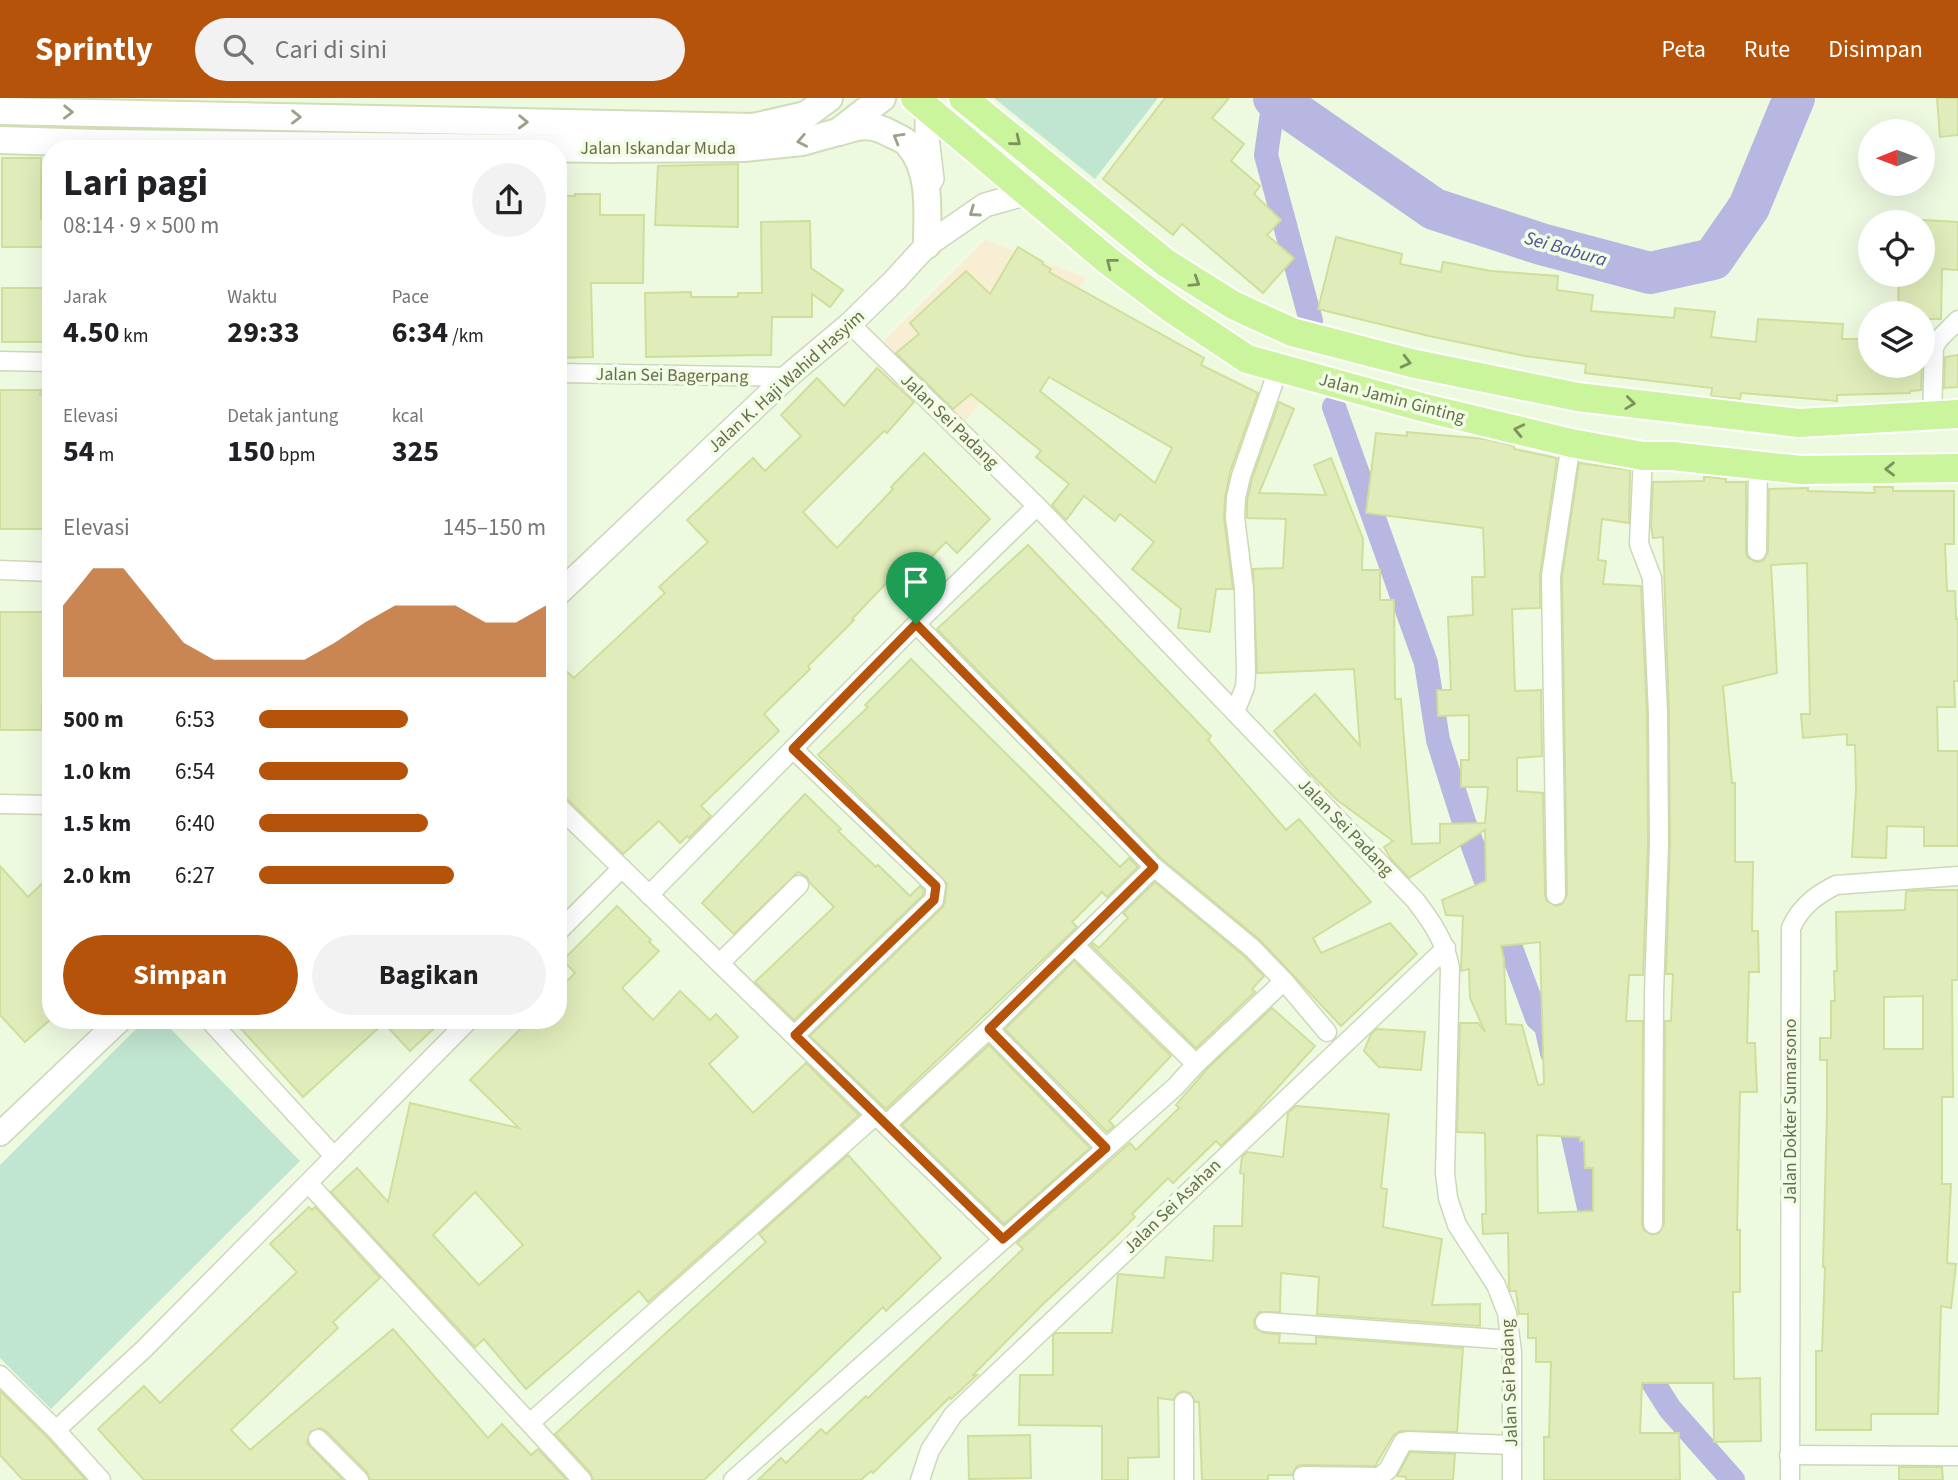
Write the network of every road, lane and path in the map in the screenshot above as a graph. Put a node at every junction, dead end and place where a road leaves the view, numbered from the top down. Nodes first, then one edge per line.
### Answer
1 (830, 98) edge
2 (882, 98) edge
3 (963, 98) edge
4 (922, 102) edge
5 (102, 105) edge
6 (0, 111) edge
7 (195, 114) junction
8 (838, 132) junction
9 (0, 140) edge
10 (197, 140) edge
11 (42, 141) edge
12 (567, 149) edge
13 (1028, 193) junction
14 (927, 245) junction
15 (1958, 320) edge
16 (850, 324) junction
17 (0, 361) edge
18 (42, 362) edge
19 (1279, 367) junction
20 (567, 373) edge
21 (786, 377) junction
22 (1578, 397) junction
23 (1945, 415) edge
24 (1571, 443) junction
25 (1643, 456) junction
26 (1758, 465) junction
27 (1958, 468) edge
28 (1037, 506) junction
29 (1757, 551) dead end
30 (0, 570) edge
31 (42, 572) edge
32 (567, 582) edge
33 (916, 624) junction
34 (1236, 712) junction
35 (793, 749) junction
36 (0, 804) edge
37 (42, 805) edge
38 (567, 815) edge
39 (1154, 867) junction
40 (622, 868) junction
41 (1958, 876) edge
42 (799, 885) dead end
43 (649, 895) junction
44 (1556, 895) dead end
45 (567, 923) edge
46 (1075, 946) junction
47 (1446, 948) junction
48 (720, 963) junction
49 (1284, 981) junction
50 (111, 1029) edge
51 (217, 1029) edge
52 (460, 1029) edge
53 (989, 1029) junction
54 (1326, 1032) dead end
55 (795, 1035) junction
56 (1196, 1064) junction
57 (881, 1119) junction
58 (0, 1134) edge
59 (1106, 1148) junction
60 (333, 1155) junction
61 (309, 1184) junction
62 (1653, 1224) dead end
63 (1003, 1239) junction
64 (1265, 1322) dead end
65 (1510, 1340) junction
66 (0, 1375) edge
67 (1184, 1402) dead end
68 (530, 1423) junction
69 (55, 1430) junction
70 (318, 1439) dead end
71 (1512, 1445) junction
72 (1789, 1455) junction
73 (1958, 1456) edge
74 (1303, 1476) dead end
75 (101, 1480) edge
76 (359, 1480) edge
77 (582, 1480) edge
78 (733, 1480) edge
79 (920, 1480) edge
80 (1184, 1480) edge
81 (1512, 1480) edge
82 (1790, 1480) edge

7 -> 1 main road, Jalan Iskandar Muda
2 - 8 main road, Jalan Iskandar Muda
3 -> 22 main road
4 - 13 main road, Jalan Jamin Ginting
4 - 14 street
6 -> 5 main road, Jalan Iskandar Muda
5 - 7 main road, Jalan Iskandar Muda
7 - 10 main road
8 -> 12 main road, Jalan Iskandar Muda
14 -> 8 main road
9 - 11 main road, Jalan Iskandar Muda
13 -> 14 street, Jalan K. Haji Wahid Hasyim
19 -> 13 main road, Jalan Jamin Ginting
14 - 16 street, Jalan K. Haji Wahid Hasyim
15 - 23 street
16 - 21 street, Jalan K. Haji Wahid Hasyim
16 - 28 street, Jalan Sei Padang
17 - 18 street
24 -> 19 main road, Jalan Jamin Ginting
19 - 34 street
20 - 21 street, Jalan Sei Bagerpang
21 - 32 street, Jalan K. Haji Wahid Hasyim
22 -> 23 main road
22 - 24 main road
24 - 25 main road, Jalan Jamin Ginting
24 - 44 street
25 - 26 main road, Jalan Jamin Ginting
25 - 62 street
27 -> 26 main road, Jalan Jamin Ginting
26 - 29 street
28 - 33 street
28 - 34 street, Jalan Sei Padang
30 - 31 street
33 - 35 street
33 - 39 street
34 - 47 street, Jalan Sei Padang
35 - 43 street
35 - 55 street
36 - 37 street
38 - 40 street
39 - 46 street
39 - 49 street
40 - 43 street
40 - 45 street
41 - 72 street, Jalan Dokter Sumarsono
42 - 48 street
43 - 48 street
46 - 53 street
46 - 56 street
47 - 65 street, Jalan Sei Padang
47 - 79 street, Jalan Sei Asahan
48 - 55 street
49 - 54 street
49 - 56 street
50 - 58 street
51 - 60 street
52 - 60 street
53 - 57 street
53 - 59 street
55 - 57 street
56 - 59 street
57 - 63 street
57 - 68 street
59 - 63 street
60 - 61 street
61 - 68 street
61 - 69 street
63 - 78 street
64 - 65 street
65 - 71 street, Jalan Sei Padang
66 - 69 street
67 - 80 street
68 - 77 street
69 - 75 street
70 - 76 street
71 - 74 street
71 - 81 street, Jalan Sei Padang
72 - 73 street
72 - 82 street, Jalan Dokter Sumarsono

